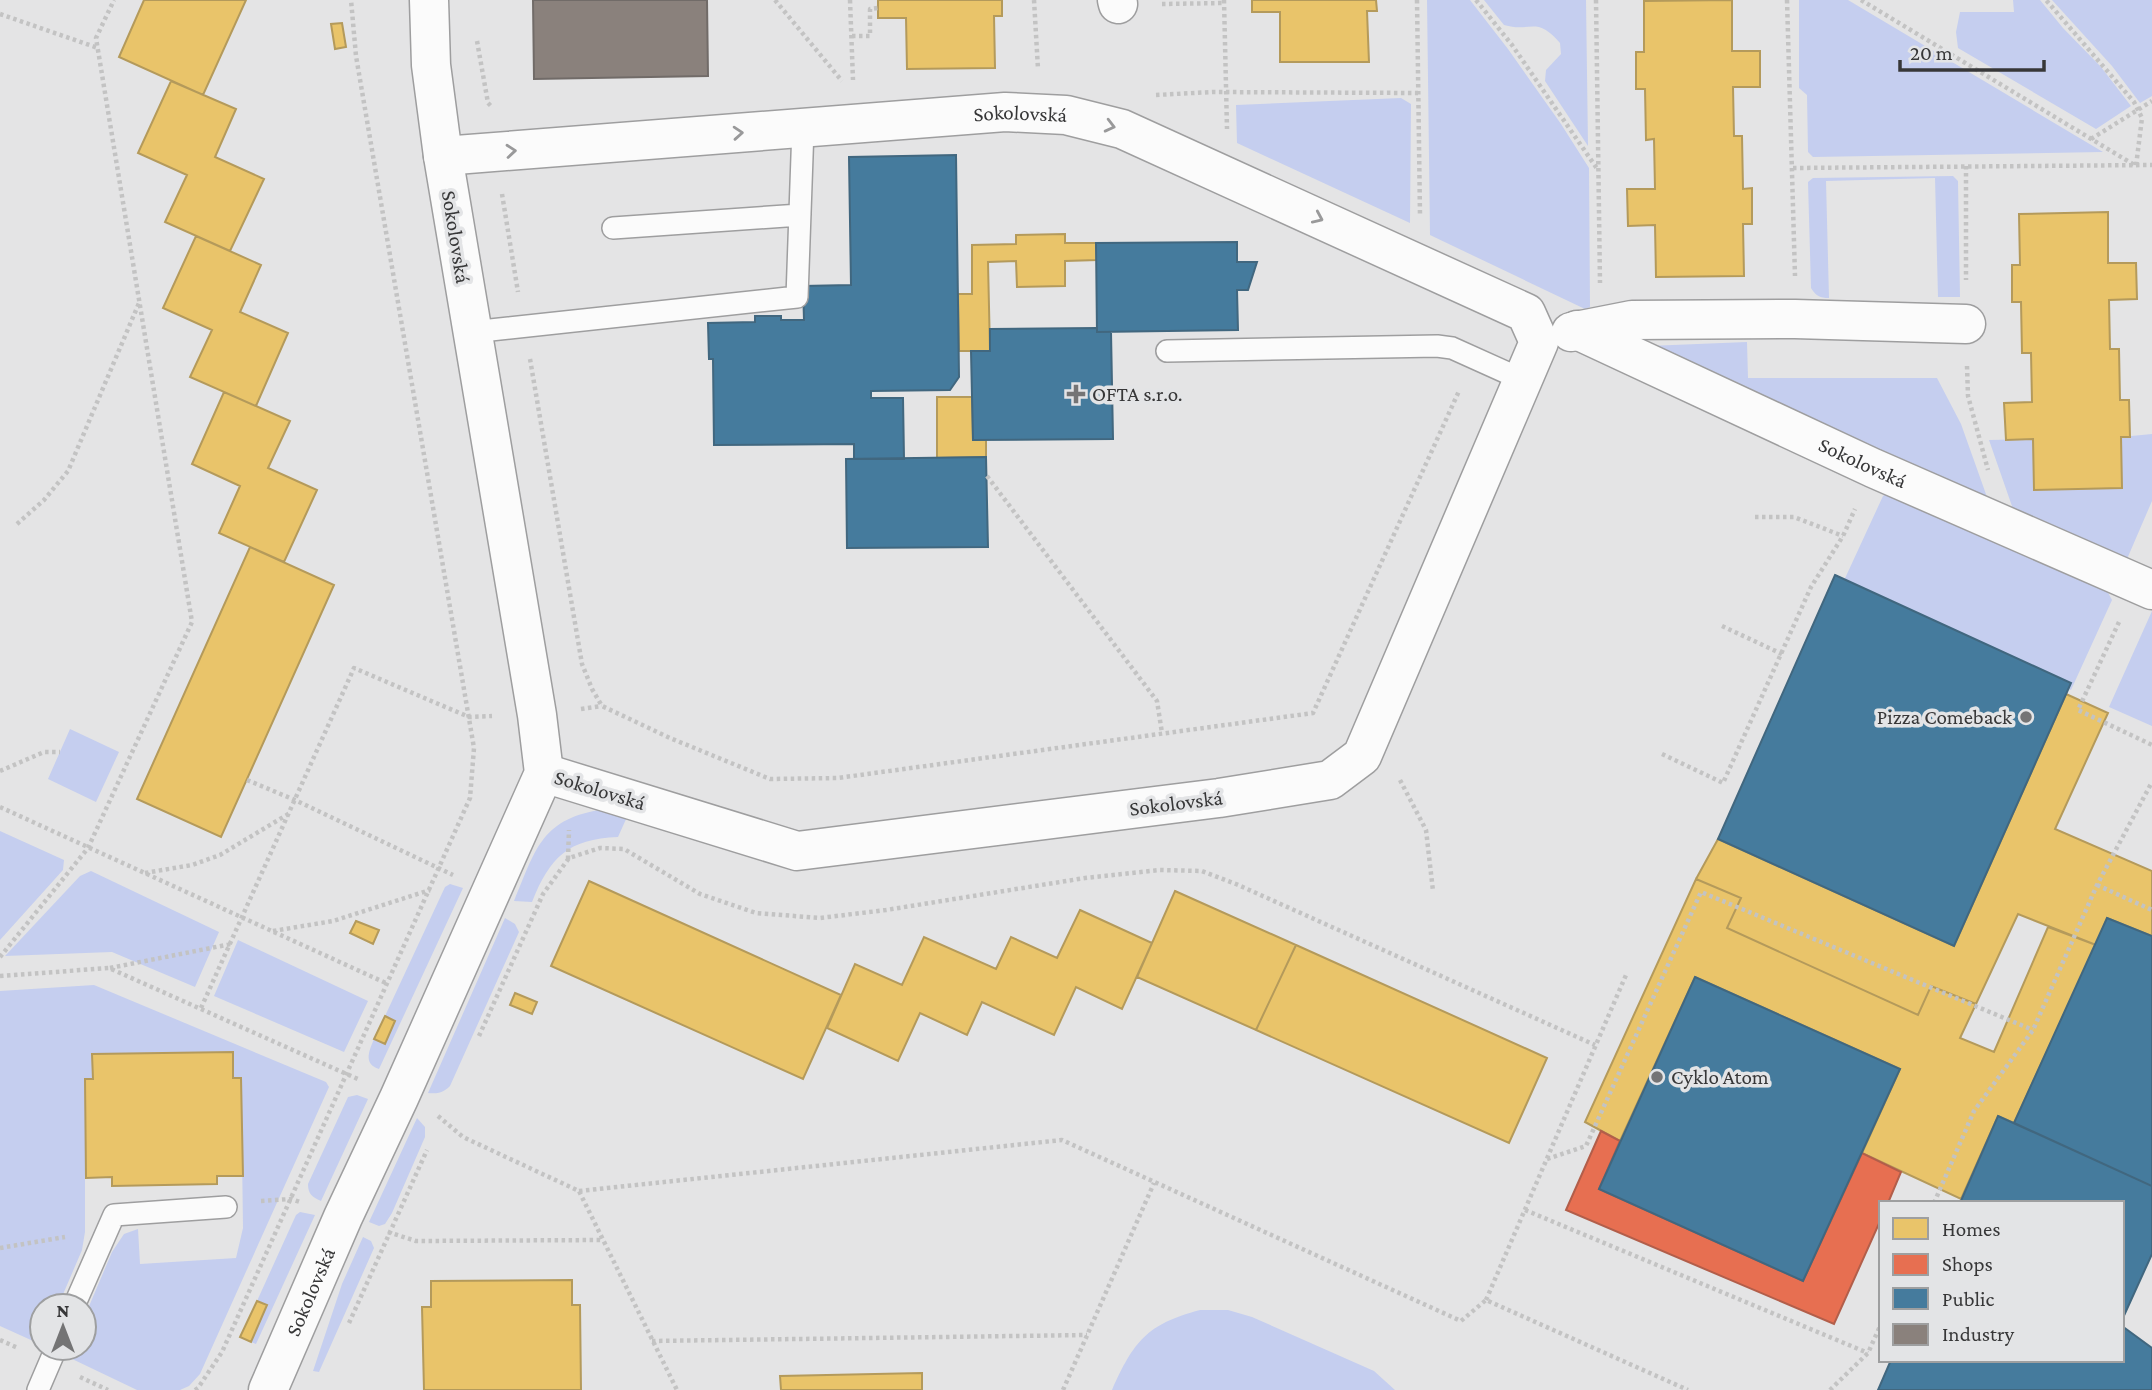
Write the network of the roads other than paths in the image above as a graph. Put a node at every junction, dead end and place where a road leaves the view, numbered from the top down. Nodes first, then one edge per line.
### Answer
1 (429, 0) edge
2 (803, 128) junction
3 (443, 156) junction
4 (800, 215) junction
5 (613, 228) dead end
6 (1966, 324) dead end
7 (1589, 328) junction
8 (472, 332) junction
9 (1539, 342) junction
10 (1167, 351) dead end
11 (1523, 380) junction
12 (2145, 587) edge
13 (544, 773) junction
14 (226, 1207) dead end
15 (80, 1292) edge
16 (50, 1362) edge
17 (38, 1390) edge
18 (268, 1390) edge

1 - 3 street, Sokolovská
3 -> 2 street, Sokolovská
2 - 4 lane
2 -> 9 street, Sokolovská
3 - 8 street, Sokolovská
4 - 5 lane
4 - 8 lane
6 - 7 street
7 - 9 street
7 - 12 street, Sokolovská
8 - 13 street, Sokolovská
9 - 11 street, Sokolovská
10 - 11 lane
11 - 13 street, Sokolovská
13 - 18 street, Sokolovská
14 - 15 lane
16 - 17 lane

